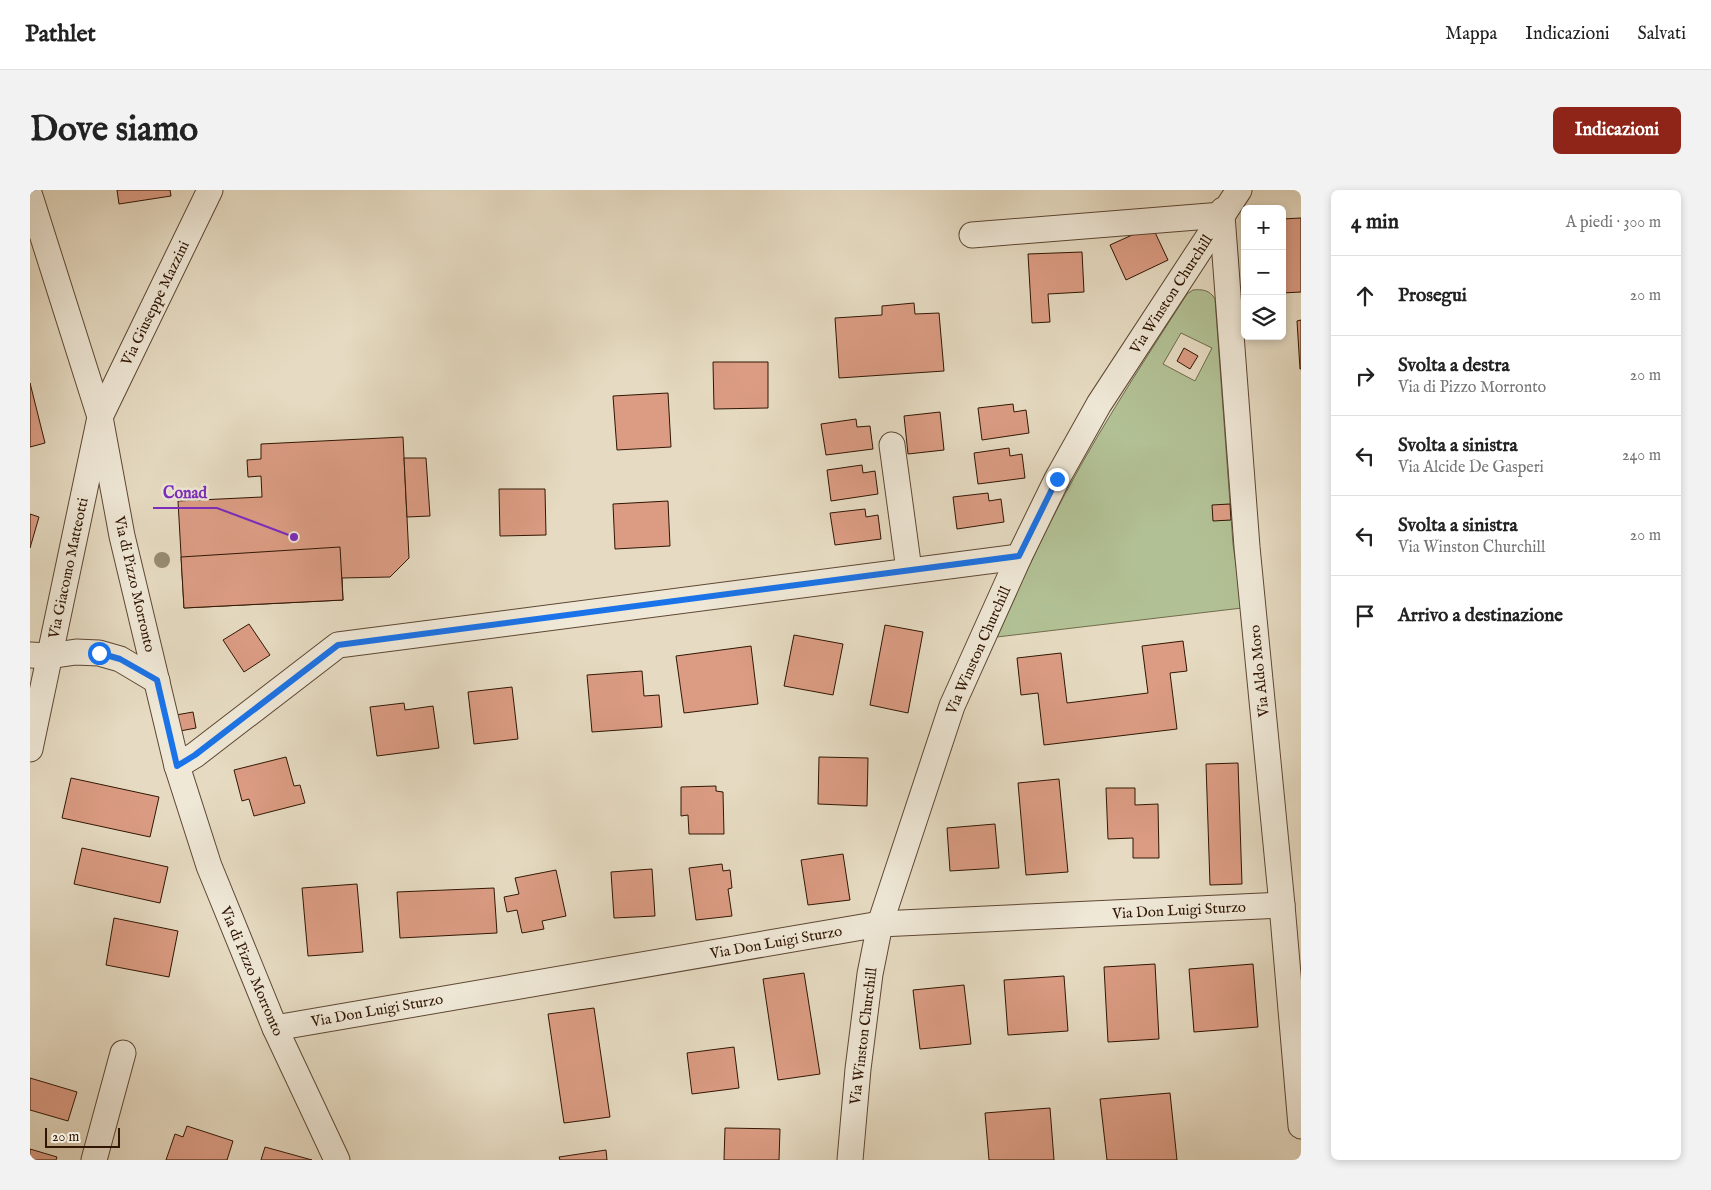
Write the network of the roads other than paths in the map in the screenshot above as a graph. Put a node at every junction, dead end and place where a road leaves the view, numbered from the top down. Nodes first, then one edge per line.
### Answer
1 (210, 190) edge
2 (1228, 190) edge
3 (1239, 190) edge
4 (30, 196) edge
5 (1222, 215) junction
6 (972, 234) dead end
7 (100, 416) junction
8 (892, 445) dead end
9 (1019, 556) junction
10 (909, 570) junction
11 (40, 655) edge
12 (157, 680) junction
13 (30, 749) edge
14 (177, 766) junction
15 (1282, 904) junction
16 (880, 924) junction
17 (275, 1028) junction
18 (123, 1053) dead end
19 (1301, 1126) edge
20 (94, 1160) edge
21 (337, 1160) edge
22 (850, 1160) edge

1 - 7 street, Via Giuseppe Mazzini
2 - 5 street
3 - 5 street, Via Winston Churchill
4 - 7 street, Via di Pizzo Morronto
5 - 6 street
5 - 9 street, Via Winston Churchill
5 - 15 street, Via Aldo Moro
7 - 11 street, Via Giacomo Matteotti
7 - 12 street, Via di Pizzo Morronto
8 - 10 street
9 - 10 street
9 - 16 street, Via Winston Churchill
10 - 14 street
11 - 12 street
11 - 13 street, Via Giacomo Matteotti
12 - 14 street, Via di Pizzo Morronto
14 - 17 street, Via di Pizzo Morronto
15 - 16 street, Via Don Luigi Sturzo
15 - 19 street, Via Aldo Moro
16 - 17 street, Via Don Luigi Sturzo
16 - 22 street, Via Winston Churchill
17 - 21 street, Via di Pizzo Morronto
18 - 20 street

